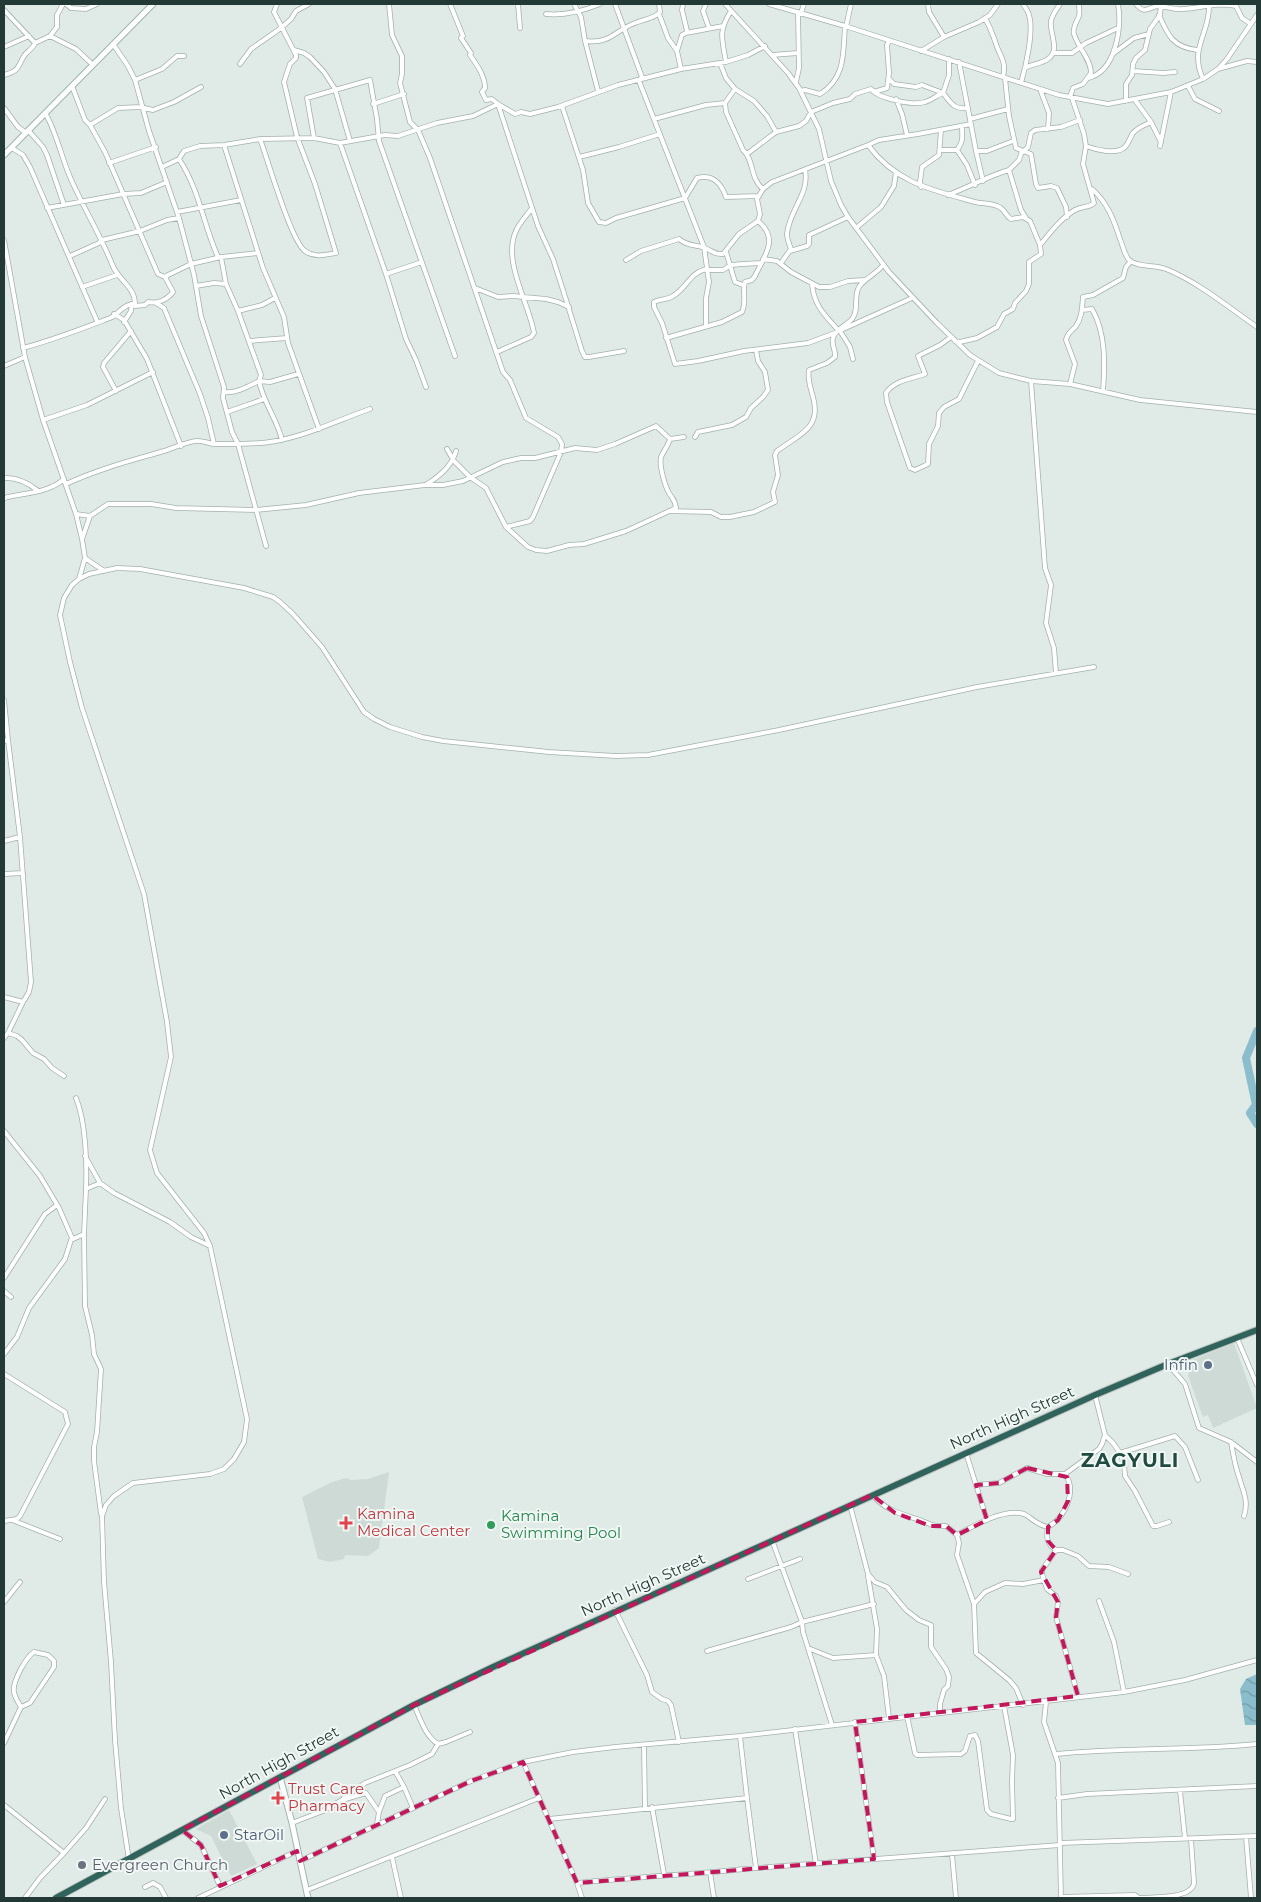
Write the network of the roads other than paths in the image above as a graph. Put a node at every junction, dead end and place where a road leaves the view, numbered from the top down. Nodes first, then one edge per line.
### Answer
1 (64, 4) edge
2 (97, 4) edge
3 (153, 4) edge
4 (277, 4) edge
5 (309, 4) edge
6 (389, 4) edge
7 (450, 4) edge
8 (518, 4) edge
9 (574, 4) edge
10 (600, 4) edge
11 (615, 4) edge
12 (659, 4) edge
13 (683, 4) edge
14 (706, 4) edge
15 (725, 4) edge
16 (769, 4) edge
17 (804, 4) edge
18 (851, 4) edge
19 (928, 4) edge
20 (992, 4) edge
21 (998, 4) edge
22 (1023, 4) edge
23 (1060, 4) edge
24 (1079, 4) edge
25 (1118, 4) edge
26 (1136, 4) edge
27 (1161, 5) edge
28 (1237, 6) edge
29 (1209, 7) junction
30 (993, 9) junction
31 (4, 10) edge
32 (579, 11) junction
33 (731, 11) junction
34 (799, 13) junction
35 (546, 14) dead end
36 (659, 14) junction
37 (1257, 15) edge
38 (1159, 16) junction
39 (985, 18) junction
40 (1251, 24) junction
41 (722, 26) junction
42 (845, 26) junction
43 (281, 28) junction
44 (520, 28) dead end
45 (624, 28) junction
46 (709, 28) junction
47 (1118, 28) junction
48 (686, 33) junction
49 (1149, 34) junction
50 (29, 36) junction
51 (50, 36) junction
52 (944, 37) junction
53 (585, 41) junction
54 (890, 41) junction
55 (35, 43) junction
56 (113, 44) junction
57 (765, 46) junction
58 (4, 47) edge
59 (1080, 48) junction
60 (294, 50) junction
61 (1197, 50) junction
62 (677, 51) junction
63 (921, 51) junction
64 (798, 52) junction
65 (1052, 53) junction
66 (1114, 53) junction
67 (772, 55) junction
68 (184, 56) dead end
69 (949, 59) junction
70 (726, 62) junction
71 (959, 62) junction
72 (1257, 62) edge
73 (720, 63) junction
74 (240, 64) dead end
75 (93, 65) junction
76 (1025, 68) junction
77 (681, 69) junction
78 (1218, 69) junction
79 (1133, 71) junction
80 (1175, 72) dead end
81 (4, 75) edge
82 (1004, 77) junction
83 (1088, 78) junction
84 (889, 79) junction
85 (1204, 79) junction
86 (135, 80) junction
87 (639, 81) junction
88 (796, 82) junction
89 (1021, 83) junction
90 (72, 86) junction
91 (1188, 86) junction
92 (201, 88) dead end
93 (735, 88) junction
94 (1040, 88) junction
95 (334, 89) junction
96 (598, 92) junction
97 (801, 92) junction
98 (874, 92) junction
99 (1171, 92) junction
100 (943, 93) junction
101 (404, 94) junction
102 (1071, 98) junction
103 (896, 99) junction
104 (1135, 100) junction
105 (1126, 101) junction
106 (725, 103) junction
107 (374, 104) junction
108 (498, 104) junction
109 (562, 106) junction
110 (143, 107) junction
111 (4, 108) edge
112 (968, 108) junction
113 (1008, 108) junction
114 (1219, 111) dead end
115 (811, 112) junction
116 (45, 114) junction
117 (654, 119) junction
118 (1080, 120) junction
119 (970, 121) junction
120 (1151, 122) junction
121 (90, 125) junction
122 (962, 126) junction
123 (1048, 129) junction
124 (418, 130) junction
125 (942, 130) junction
126 (27, 131) junction
127 (776, 132) junction
128 (660, 134) junction
129 (907, 135) junction
130 (378, 136) junction
131 (298, 137) junction
132 (314, 138) junction
133 (260, 139) junction
134 (1013, 140) junction
135 (350, 141) junction
136 (340, 143) junction
137 (224, 145) junction
138 (868, 145) junction
139 (1086, 146) junction
140 (156, 147) junction
141 (12, 148) junction
142 (940, 150) junction
143 (957, 150) junction
144 (976, 151) junction
145 (1023, 152) junction
146 (747, 154) junction
147 (4, 155) edge
148 (579, 157) junction
149 (179, 159) junction
150 (826, 161) junction
151 (110, 163) junction
152 (162, 167) junction
153 (805, 170) junction
154 (1008, 170) junction
155 (896, 172) junction
156 (983, 181) junction
157 (167, 182) junction
158 (974, 185) junction
159 (921, 186) junction
160 (1090, 187) junction
161 (763, 190) junction
162 (123, 194) junction
163 (948, 194) junction
164 (759, 196) junction
165 (685, 198) junction
166 (240, 200) junction
167 (81, 201) junction
168 (1104, 202) junction
169 (1094, 203) junction
170 (64, 205) junction
171 (202, 206) junction
172 (47, 208) junction
173 (532, 208) junction
174 (177, 212) junction
175 (1067, 216) junction
176 (848, 217) junction
177 (179, 218) junction
178 (1028, 220) junction
179 (758, 221) junction
180 (856, 228) junction
181 (140, 231) junction
182 (4, 240) edge
183 (102, 240) junction
184 (1040, 245) junction
185 (704, 247) junction
186 (789, 251) junction
187 (726, 252) junction
188 (258, 253) junction
189 (70, 256) junction
190 (220, 257) junction
191 (626, 260) dead end
192 (762, 261) junction
193 (1131, 261) junction
194 (422, 262) junction
195 (780, 263) junction
196 (191, 264) junction
197 (731, 265) junction
198 (883, 265) junction
199 (707, 270) junction
200 (386, 274) junction
201 (117, 275) junction
202 (165, 277) junction
203 (865, 280) junction
204 (226, 284) junction
205 (812, 284) junction
206 (743, 285) junction
207 (196, 286) junction
208 (82, 287) junction
209 (475, 288) junction
210 (524, 297) junction
211 (275, 298) junction
212 (912, 298) junction
213 (156, 303) junction
214 (134, 305) junction
215 (569, 307) junction
216 (1082, 310) junction
217 (238, 311) junction
218 (114, 314) junction
219 (97, 321) junction
220 (124, 322) junction
221 (706, 326) junction
222 (1257, 327) edge
223 (132, 331) junction
224 (838, 331) junction
225 (951, 337) junction
226 (287, 338) junction
227 (666, 338) junction
228 (249, 341) junction
229 (955, 341) junction
230 (23, 348) junction
231 (756, 350) junction
232 (624, 351) dead end
233 (497, 352) junction
234 (455, 356) dead end
235 (25, 357) junction
236 (852, 359) dead end
237 (978, 361) junction
238 (4, 366) edge
239 (153, 372) junction
240 (298, 374) junction
241 (259, 381) junction
242 (1031, 381) junction
243 (1070, 384) junction
244 (426, 387) dead end
245 (116, 390) junction
246 (1103, 391) junction
247 (224, 392) junction
248 (264, 399) junction
249 (370, 409) dead end
250 (227, 412) junction
251 (1257, 412) edge
252 (43, 420) junction
253 (319, 429) junction
254 (684, 437) dead end
255 (694, 437) dead end
256 (670, 439) junction
257 (282, 440) junction
258 (214, 444) junction
259 (238, 444) junction
260 (181, 446) junction
261 (447, 449) dead end
262 (456, 451) dead end
263 (562, 452) junction
264 (454, 461) junction
265 (470, 477) junction
266 (4, 478) edge
267 (65, 482) junction
268 (425, 485) junction
269 (37, 490) junction
270 (4, 498) edge
271 (256, 510) junction
272 (669, 511) junction
273 (76, 514) junction
274 (90, 516) junction
275 (506, 527) junction
276 (82, 539) junction
277 (266, 546) dead end
278 (85, 558) junction
279 (104, 571) junction
280 (78, 579) junction
281 (1094, 667) dead end
282 (1056, 673) junction
283 (4, 700) edge
284 (6, 740) edge
285 (20, 837) junction
286 (4, 841) edge
287 (23, 873) junction
288 (4, 874) edge
289 (4, 997) edge
290 (23, 1002) junction
291 (8, 1033) junction
292 (4, 1038) edge
293 (64, 1076) dead end
294 (76, 1098) dead end
295 (4, 1131) edge
296 (85, 1156) junction
297 (100, 1183) junction
298 (86, 1189) junction
299 (56, 1205) junction
300 (84, 1234) junction
301 (72, 1238) junction
302 (210, 1246) junction
303 (4, 1278) edge
304 (4, 1291) edge
305 (12, 1297) dead end
306 (1257, 1330) edge
307 (1237, 1338) junction
308 (4, 1354) edge
309 (1168, 1364) junction
310 (4, 1374) edge
311 (1257, 1385) edge
312 (1095, 1395) junction
313 (1105, 1435) junction
314 (1231, 1442) junction
315 (1120, 1452) junction
316 (966, 1453) junction
317 (1257, 1462) edge
318 (1065, 1474) junction
319 (1198, 1480) dead end
320 (976, 1485) junction
321 (872, 1495) junction
322 (850, 1505) junction
323 (102, 1516) junction
324 (1244, 1516) dead end
325 (12, 1520) junction
326 (987, 1520) junction
327 (4, 1521) edge
328 (1169, 1522) dead end
329 (1048, 1527) junction
330 (956, 1535) junction
331 (60, 1539) dead end
332 (772, 1540) junction
333 (1056, 1550) junction
334 (800, 1559) dead end
335 (782, 1566) junction
336 (868, 1574) junction
337 (1128, 1574) dead end
338 (748, 1578) dead end
339 (1044, 1580) junction
340 (20, 1582) dead end
341 (1099, 1601) dead end
342 (4, 1602) edge
343 (874, 1604) junction
344 (974, 1604) junction
345 (615, 1610) junction
346 (802, 1622) junction
347 (808, 1648) junction
348 (707, 1651) dead end
349 (876, 1655) junction
350 (1257, 1660) edge
351 (1124, 1692) junction
352 (1078, 1696) junction
353 (1046, 1702) junction
354 (1023, 1704) junction
355 (414, 1705) junction
356 (1004, 1706) junction
357 (21, 1707) junction
358 (940, 1713) junction
359 (907, 1716) junction
360 (890, 1718) junction
361 (855, 1722) junction
362 (832, 1724) junction
363 (795, 1729) junction
364 (470, 1732) dead end
365 (740, 1736) junction
366 (678, 1742) junction
367 (4, 1743) edge
368 (438, 1744) junction
369 (1257, 1744) edge
370 (644, 1745) junction
371 (1056, 1754) junction
372 (523, 1762) junction
373 (395, 1771) junction
374 (280, 1777) junction
375 (1257, 1786) edge
376 (404, 1787) junction
377 (1180, 1791) junction
378 (539, 1798) junction
379 (747, 1798) junction
380 (1058, 1798) junction
381 (105, 1799) dead end
382 (342, 1800) junction
383 (4, 1805) edge
384 (652, 1807) junction
385 (413, 1808) junction
386 (645, 1808) junction
387 (379, 1812) junction
388 (549, 1819) junction
389 (292, 1823) junction
390 (376, 1824) junction
391 (182, 1830) junction
392 (1257, 1836) edge
393 (1246, 1837) junction
394 (1185, 1838) junction
395 (1191, 1839) junction
396 (1060, 1844) junction
397 (297, 1850) junction
398 (64, 1853) junction
399 (952, 1854) junction
400 (392, 1857) junction
401 (874, 1859) junction
402 (129, 1860) junction
403 (300, 1861) junction
404 (816, 1864) junction
405 (756, 1868) junction
406 (710, 1872) junction
407 (664, 1874) junction
408 (577, 1883) junction
409 (145, 1886) dead end
410 (220, 1886) junction
411 (306, 1890) junction
412 (1061, 1897) edge
413 (25, 1898) edge
414 (56, 1898) edge
415 (166, 1898) edge
416 (198, 1898) edge
417 (308, 1898) edge
418 (401, 1898) edge
419 (582, 1898) edge
420 (714, 1898) edge
421 (956, 1898) edge
422 (1251, 1898) edge

1 - 2 street
1 - 51 street
3 - 56 main road
4 - 43 street
5 - 43 street
6 - 101 street
7 - 108 street
8 - 44 street
9 - 32 street
10 - 32 street
11 - 45 street
12 - 36 street
13 - 48 street
14 - 46 street
15 - 33 street
16 - 34 street
17 - 34 street
18 - 42 street
19 - 52 street
20 - 30 street
21 - 30 street
22 - 76 street
23 - 65 street
24 - 59 street
25 - 47 street
26 - 27 street
27 - 29 street
27 - 38 street
28 - 29 street
28 - 40 street
29 - 61 street
30 - 39 street
31 - 50 street
32 - 35 street
32 - 53 street
33 - 41 street
33 - 57 street
34 - 42 street
34 - 64 street
36 - 45 street
36 - 62 street
37 - 40 street
38 - 49 street
38 - 61 street
39 - 52 street
39 - 82 street
40 - 78 street
41 - 46 street
41 - 70 street
42 - 54 street
42 - 97 street
43 - 60 street
43 - 74 street
45 - 53 street
45 - 87 street
46 - 48 street
47 - 59 street
47 - 66 street
48 - 62 street
49 - 66 street
49 - 79 street
50 - 55 street
50 - 58 street
51 - 55 street
51 - 75 street
52 - 63 street
53 - 96 street
54 - 63 street
54 - 84 street
55 - 81 street
56 - 75 main road
56 - 86 street
57 - 67 street
57 - 70 street
59 - 65 street
59 - 83 street
60 - 95 street
60 - 131 street
61 - 85 street
62 - 77 street
63 - 69 street
64 - 67 street
64 - 88 street
65 - 76 street
66 - 83 street
67 - 88 street
68 - 86 street
69 - 71 street
69 - 100 street
70 - 73 street
71 - 82 street
71 - 112 street
72 - 78 street
73 - 77 street
73 - 93 street
75 - 90 main road
76 - 89 street
77 - 87 street
78 - 85 street
79 - 80 street
79 - 105 street
82 - 89 street
82 - 113 street
83 - 102 street
84 - 98 street
84 - 100 street
85 - 91 street
86 - 110 street
87 - 96 street
87 - 117 street
88 - 97 street
89 - 94 street
90 - 116 main road
90 - 121 street
91 - 99 street
91 - 114 street
92 - 110 street
93 - 106 street
93 - 127 street
94 - 102 street
94 - 123 street
95 - 107 street
95 - 132 street
95 - 135 street
96 - 109 street
97 - 115 street
98 - 103 street
98 - 115 street
99 - 104 street
99 - 120 street
100 - 103 street
100 - 112 street
101 - 107 street
101 - 124 street
102 - 105 street
102 - 118 street
103 - 129 street
104 - 105 street
104 - 120 street
106 - 117 street
106 - 146 street
107 - 130 street
108 - 109 street
108 - 124 street
108 - 173 street
109 - 148 street
110 - 121 street
110 - 140 street
111 - 126 street
112 - 119 street
113 - 119 street
113 - 134 street
115 - 127 street
115 - 150 street
116 - 126 main road
116 - 167 street
117 - 128 street
118 - 123 street
118 - 139 street
119 - 122 street
119 - 144 street
120 - 139 street
121 - 151 street
122 - 125 street
122 - 143 street
123 - 145 street
124 - 130 street
124 - 209 street
125 - 129 street
125 - 142 street
126 - 141 main road
126 - 170 street
127 - 146 street
128 - 148 street
128 - 165 street
129 - 138 street
130 - 135 street
130 - 194 street
131 - 132 street
131 - 133 street
131 - 133 street
132 - 136 street
133 - 137 street
134 - 144 street
134 - 145 street
135 - 136 street
136 - 200 street
137 - 149 street
137 - 166 street
138 - 150 street
138 - 155 street
139 - 160 street
140 - 151 street
140 - 152 street
141 - 147 main road
141 - 172 street
142 - 143 street
142 - 159 street
143 - 158 street
144 - 156 street
145 - 154 street
145 - 175 street
146 - 161 street
148 - 165 street
149 - 152 street
149 - 171 street
150 - 153 street
150 - 176 street
151 - 162 street
152 - 157 street
153 - 161 street
153 - 186 street
154 - 156 street
154 - 178 street
155 - 159 street
155 - 180 street
156 - 158 street
157 - 162 street
157 - 174 street
158 - 163 street
159 - 163 street
160 - 168 street
160 - 169 street
161 - 164 street
162 - 167 street
162 - 181 street
163 - 178 street
164 - 165 street
164 - 179 street
165 - 185 street
166 - 171 street
166 - 188 street
167 - 170 street
167 - 183 street
168 - 169 street
168 - 193 street
169 - 175 street
170 - 172 street
171 - 174 street
171 - 190 street
172 - 189 street
173 - 210 street
173 - 215 street
174 - 177 street
175 - 184 street
176 - 180 street
176 - 186 street
177 - 181 street
177 - 196 street
178 - 184 street
179 - 187 street
179 - 192 street
180 - 198 street
181 - 183 street
181 - 202 street
182 - 230 street
183 - 189 street
183 - 201 street
184 - 229 street
185 - 187 street
185 - 191 street
185 - 199 street
186 - 195 street
187 - 197 street
188 - 190 street
188 - 211 street
189 - 208 street
190 - 196 street
190 - 204 street
192 - 195 street
192 - 197 street
192 - 206 street
193 - 216 street
193 - 222 street
194 - 200 street
194 - 234 street
195 - 205 street
196 - 202 street
196 - 207 street
197 - 199 street
197 - 206 street
198 - 203 street
198 - 212 street
199 - 221 street
199 - 227 street
200 - 244 street
201 - 208 street
201 - 214 street
202 - 213 street
203 - 205 street
203 - 224 street
204 - 207 street
204 - 217 street
205 - 224 street
206 - 221 street
207 - 247 street
208 - 219 street
209 - 210 street
209 - 233 street
210 - 215 street
210 - 233 street
211 - 217 street
211 - 226 street
212 - 224 street
212 - 225 street
213 - 214 street
213 - 258 street
214 - 218 street
214 - 220 street
215 - 232 street
216 - 243 street
216 - 246 street
217 - 228 street
218 - 219 street
218 - 220 street
219 - 230 street
220 - 223 street
221 - 227 street
223 - 239 street
223 - 245 street
224 - 231 street
224 - 236 street
224 - 272 street
225 - 229 street
225 - 237 street
226 - 228 street
226 - 240 street
227 - 231 street
228 - 241 street
229 - 237 street
230 - 235 street
231 - 255 street
233 - 263 street
235 - 238 street
235 - 252 street
237 - 242 street
239 - 245 street
239 - 260 street
240 - 241 street
240 - 253 street
241 - 247 street
241 - 248 street
242 - 243 street
242 - 282 street
243 - 246 street
245 - 252 street
246 - 251 street
247 - 250 street
248 - 250 street
248 - 257 street
249 - 253 street
250 - 259 street
252 - 267 street
253 - 257 street
254 - 256 street
256 - 263 street
256 - 272 street
257 - 259 street
258 - 259 street
258 - 260 street
259 - 271 street
260 - 267 street
261 - 264 street
262 - 264 street
263 - 265 street
263 - 275 street
264 - 265 street
264 - 268 street
265 - 268 street
265 - 275 street
266 - 269 street
267 - 269 street
267 - 273 street
268 - 271 street
269 - 270 street
271 - 274 street
271 - 277 street
272 - 275 street
273 - 274 street
273 - 276 street
274 - 276 street
276 - 278 street
278 - 279 street
278 - 280 street
279 - 280 street
279 - 282 street
280 - 302 street
281 - 282 street
283 - 284 street
284 - 285 street
285 - 286 street
285 - 287 street
287 - 288 street
287 - 290 street
289 - 290 street
290 - 291 street
291 - 292 street
291 - 293 street
294 - 296 street
295 - 299 street
296 - 297 street
296 - 298 street
297 - 298 street
297 - 302 street
298 - 300 street
299 - 301 street
299 - 303 street
300 - 301 street
300 - 323 street
301 - 308 street
302 - 323 street
304 - 305 street
306 - 307 highway, North High Street
307 - 309 highway, North High Street
307 - 311 street
309 - 312 highway, North High Street
309 - 314 street
310 - 325 street
312 - 313 street
312 - 316 highway, North High Street
313 - 315 street
313 - 318 street
314 - 317 street
314 - 324 street
315 - 319 street
315 - 328 street
316 - 320 street
316 - 321 highway, North High Street
318 - 320 street
318 - 329 street
320 - 326 street
321 - 322 highway, North High Street
321 - 330 street
322 - 332 highway, North High Street
322 - 336 street
323 - 402 street
325 - 327 street
325 - 331 street
326 - 329 street
326 - 330 street
329 - 333 street
330 - 344 street
332 - 335 street
332 - 345 highway, North High Street
333 - 337 street
333 - 339 street
334 - 335 street
335 - 338 street
335 - 346 street
336 - 343 street
336 - 358 street
339 - 344 street
339 - 352 street
340 - 342 street
341 - 351 street
343 - 346 street
343 - 349 street
344 - 354 street
345 - 355 highway, North High Street
345 - 366 street
346 - 347 street
346 - 348 street
347 - 349 street
347 - 362 street
349 - 360 street
350 - 351 street
351 - 352 street
352 - 353 street
353 - 354 street
353 - 371 street
354 - 356 street
355 - 368 street
355 - 374 highway, North High Street
356 - 358 street
356 - 359 street
357 - 357 street
357 - 367 street
358 - 359 street
359 - 360 street
360 - 361 street
361 - 362 street
361 - 401 street
362 - 363 street
363 - 365 street
363 - 404 street
364 - 368 street
365 - 366 street
365 - 379 street
366 - 370 street
368 - 373 street
369 - 371 street
370 - 372 street
370 - 386 street
371 - 380 street
372 - 378 street
372 - 385 street
373 - 376 street
373 - 382 street
374 - 389 main road
374 - 391 highway, North High Street
375 - 377 street
376 - 385 street
376 - 387 street
377 - 380 street
377 - 394 street
378 - 388 street
378 - 400 street
379 - 384 street
379 - 405 street
380 - 396 street
381 - 398 street
382 - 387 street
382 - 389 street
383 - 398 street
384 - 386 street
384 - 407 street
385 - 390 street
386 - 388 street
387 - 390 street
388 - 408 street
389 - 397 main road
390 - 403 street
391 - 402 highway, North High Street
391 - 410 street
392 - 393 street
393 - 395 street
393 - 422 street
394 - 395 street
394 - 396 street
395 - 412 street
396 - 399 street
396 - 412 street
397 - 403 main road
397 - 410 street
398 - 413 street
399 - 401 street
399 - 421 street
400 - 411 street
400 - 418 street
401 - 404 street
402 - 414 highway, North High Street
403 - 411 main road
404 - 405 street
405 - 406 street
406 - 407 street
406 - 420 street
407 - 408 street
408 - 419 street
409 - 415 street
410 - 416 street
411 - 417 main road

